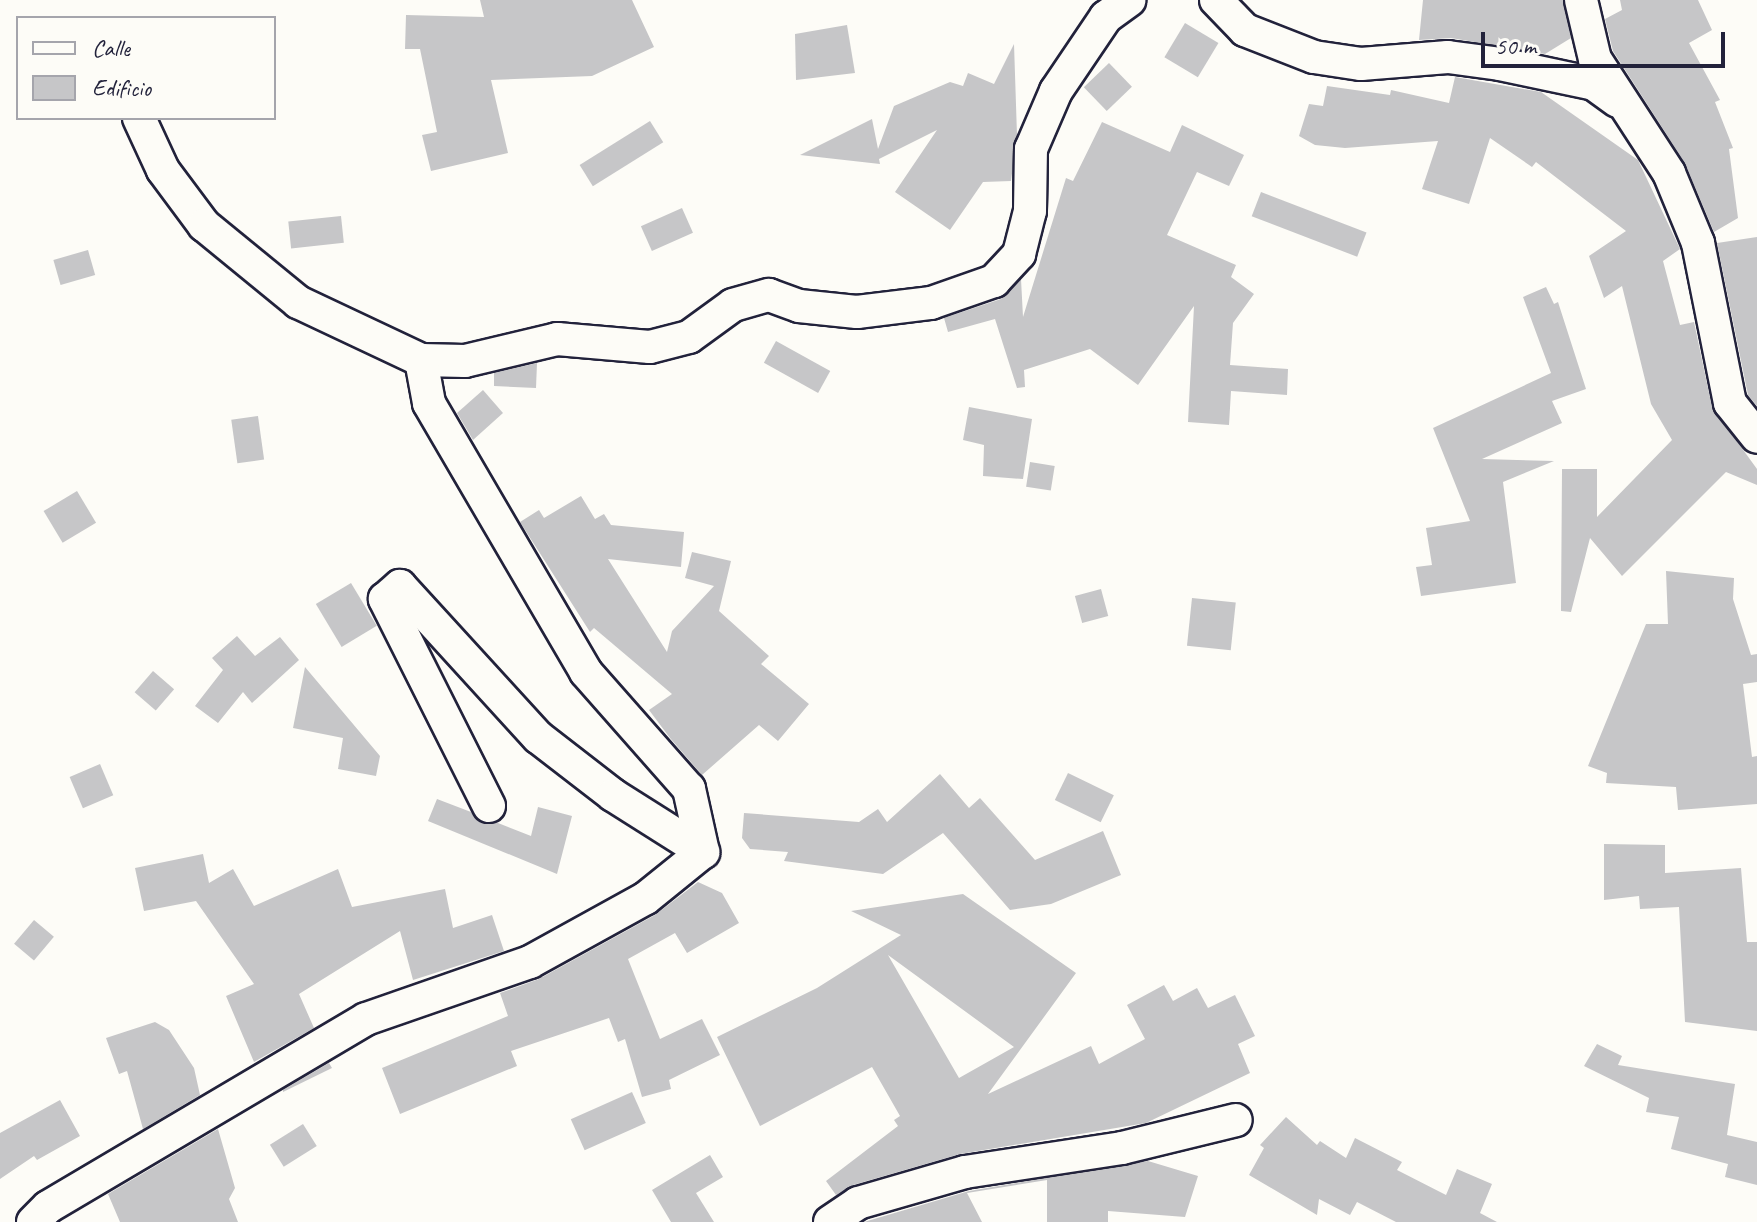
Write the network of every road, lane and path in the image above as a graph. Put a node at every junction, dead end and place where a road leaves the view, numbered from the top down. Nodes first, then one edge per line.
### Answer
1 (1129, 0) edge
2 (1216, 0) edge
3 (1581, 0) edge
4 (1622, 105) junction
5 (140, 120) edge
6 (421, 360) junction
7 (1757, 437) edge
8 (489, 806) dead end
9 (703, 852) junction
10 (1236, 1120) dead end
11 (33, 1222) edge
12 (830, 1222) edge

1 - 6 street
2 - 4 street
3 - 4 street
4 - 7 street
5 - 6 street
6 - 9 street
8 - 9 street
9 - 11 street
10 - 12 street

